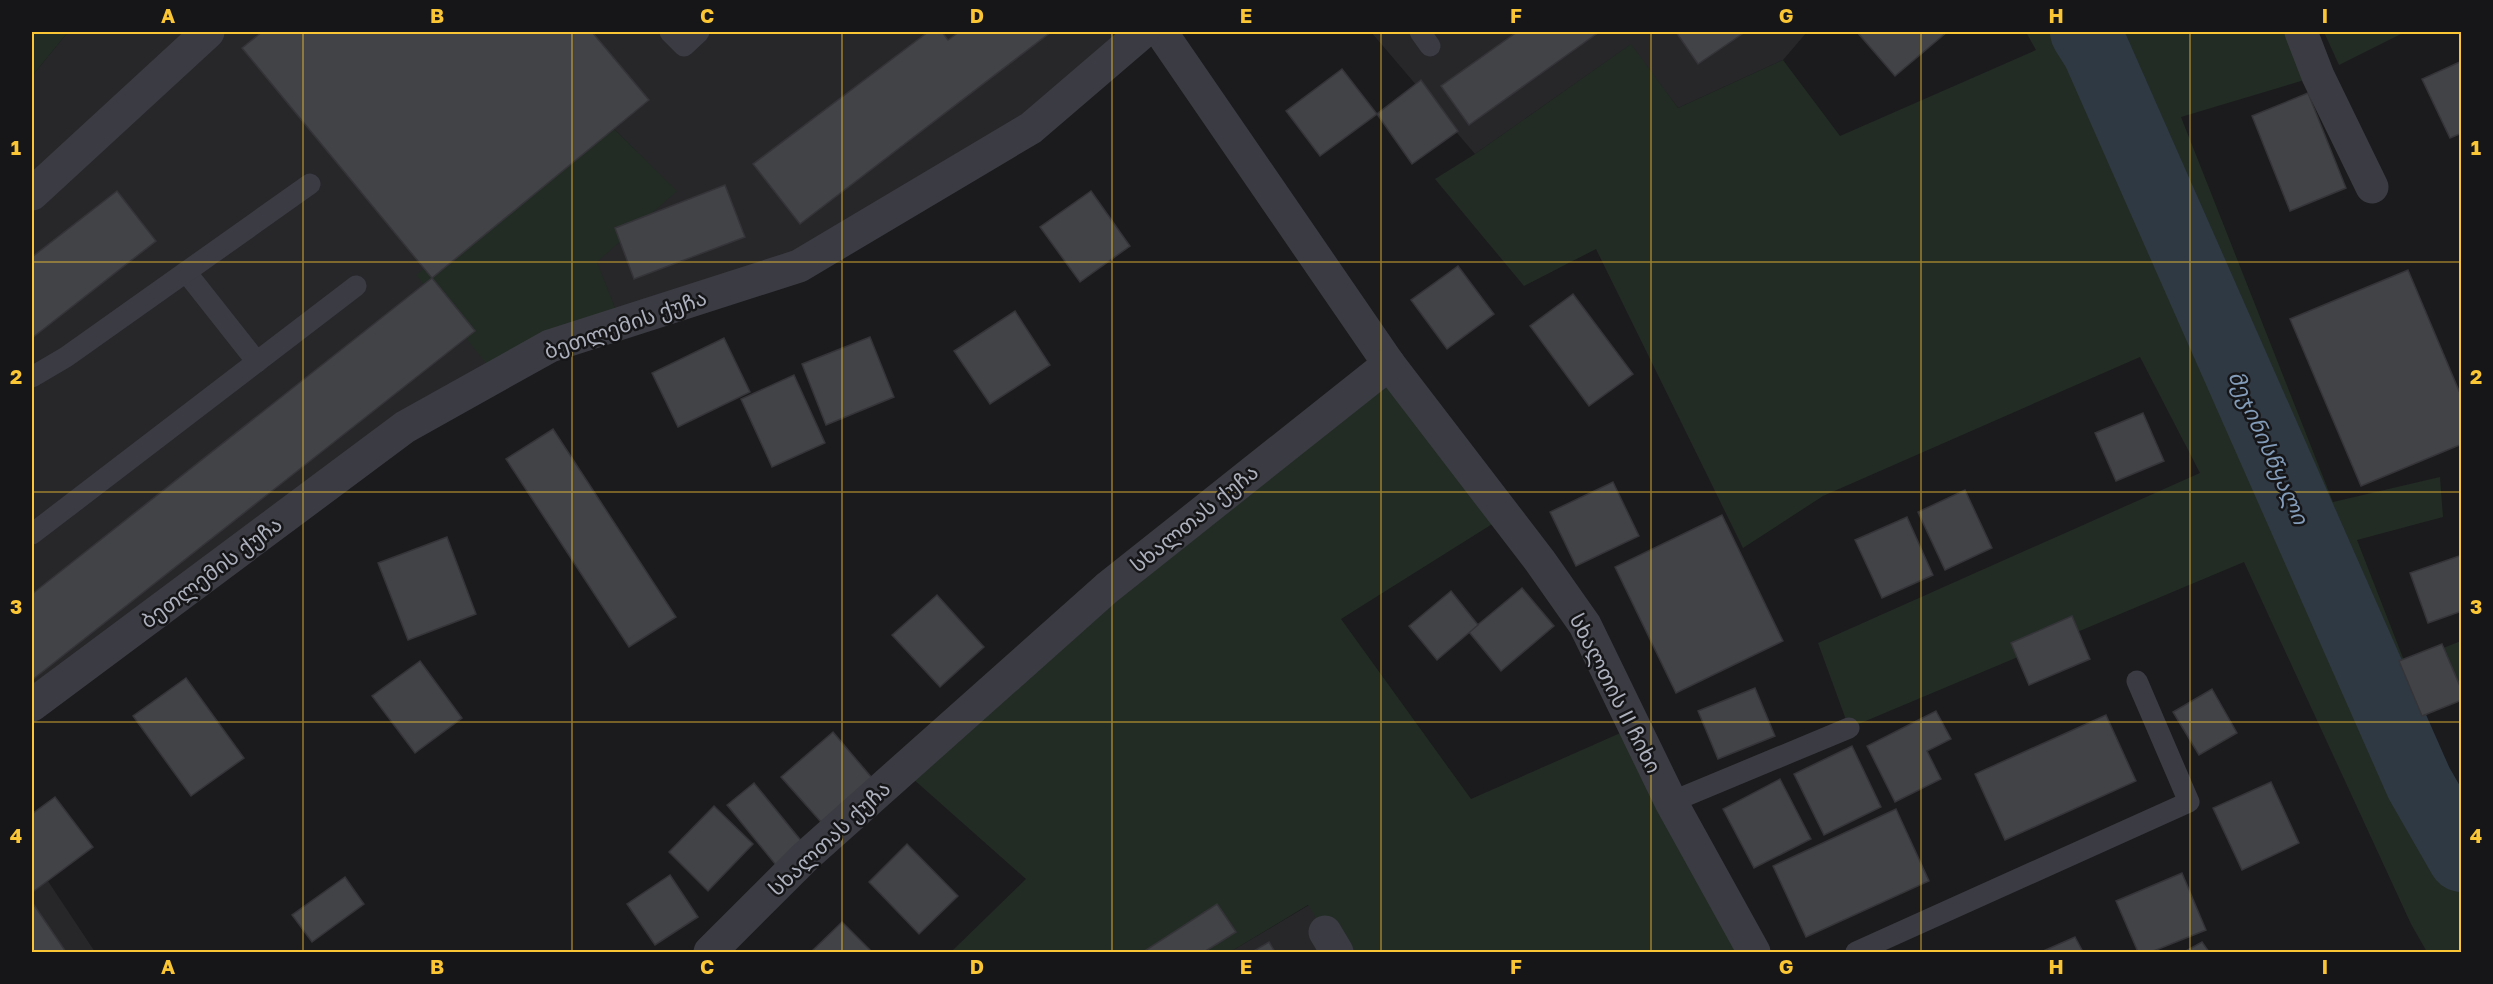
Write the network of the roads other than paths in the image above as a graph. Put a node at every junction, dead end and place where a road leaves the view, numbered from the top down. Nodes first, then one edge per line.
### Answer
1 (208, 32) edge
2 (670, 32) edge
3 (699, 32) edge
4 (1143, 32) edge
5 (1161, 32) edge
6 (2301, 32) edge
7 (310, 184) dead end
8 (2372, 188) dead end
9 (32, 194) edge
10 (186, 272) junction
11 (356, 286) dead end
12 (257, 362) junction
13 (1389, 364) junction
14 (32, 377) edge
15 (32, 534) edge
16 (2137, 681) dead end
17 (32, 705) edge
18 (1849, 728) dead end
19 (1671, 802) junction
20 (710, 952) edge
21 (1755, 952) edge
22 (1856, 952) edge

1 - 9 street
2 - 3 lane
4 - 17 street, ბეთლემის ქუჩა
5 - 13 street
6 - 8 street
7 - 10 lane
10 - 12 lane
10 - 14 lane
11 - 12 lane
12 - 15 lane
13 - 19 street, სხალთის II ჩიხი
13 - 20 street, სხალთას ქუჩა
16 - 22 lane
18 - 19 lane
19 - 21 street, სხალთის II ჩიხი

